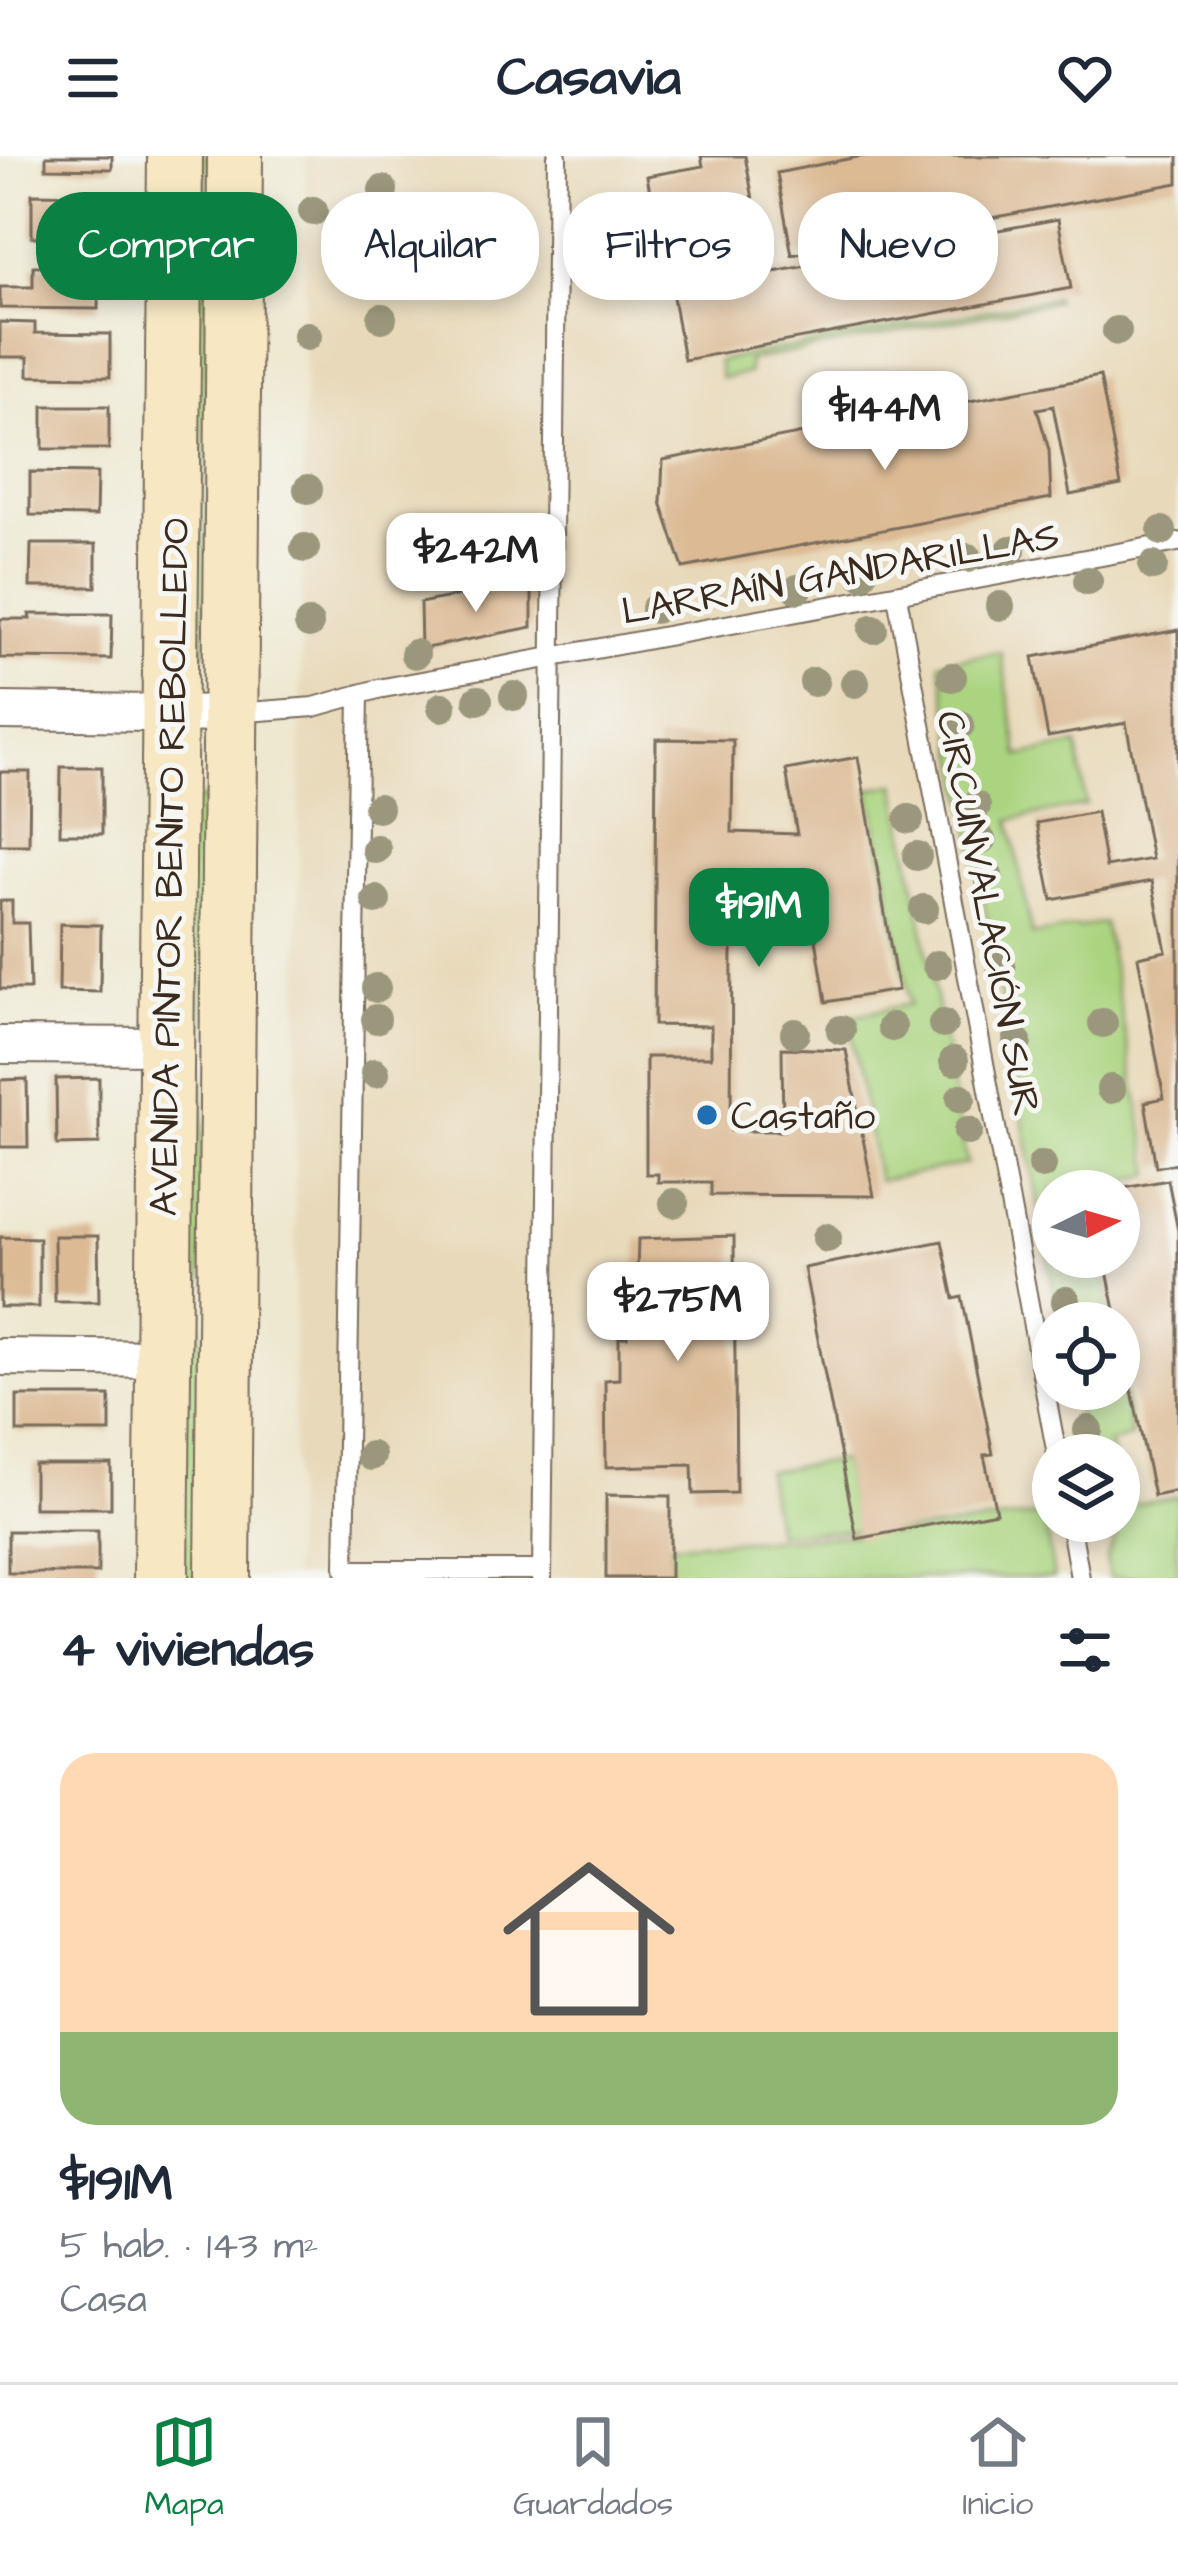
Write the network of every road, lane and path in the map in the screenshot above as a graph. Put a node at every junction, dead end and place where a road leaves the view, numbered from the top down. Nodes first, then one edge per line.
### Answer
1 (176, 156) edge
2 (235, 156) edge
3 (557, 156) edge
4 (1178, 542) edge
5 (897, 596) junction
6 (549, 659) junction
7 (359, 694) junction
8 (0, 711) edge
9 (170, 713) junction
10 (231, 714) junction
11 (0, 1045) edge
12 (166, 1046) junction
13 (0, 1357) edge
14 (163, 1359) junction
15 (1054, 1434) edge
16 (1074, 1542) edge
17 (510, 1574) edge
18 (542, 1574) edge
19 (161, 1578) edge
20 (224, 1578) edge
21 (1080, 1578) edge

1 - 9 street, AVENIDA PINTOR BENITO REBOLLEDO
2 - 10 street, AVENIDA PINTOR BENITO REBOLLEDO
3 - 6 lane
4 - 5 lane, LARRAÍN GANDARILLAS
5 - 6 lane, LARRAÍN GANDARILLAS
5 - 15 lane, CIRCUNVALACIÓN SUR
6 - 7 lane, LARRAÍN GANDARILLAS
6 - 18 lane
7 - 10 lane, LARRAÍN GANDARILLAS
7 - 17 lane
8 - 9 street
9 - 10 street
9 - 12 street, AVENIDA PINTOR BENITO REBOLLEDO
10 - 20 street, AVENIDA PINTOR BENITO REBOLLEDO
11 - 12 street
12 - 14 street, AVENIDA PINTOR BENITO REBOLLEDO
13 - 14 street
14 - 19 street, AVENIDA PINTOR BENITO REBOLLEDO
16 - 21 lane
17 - 18 lane

